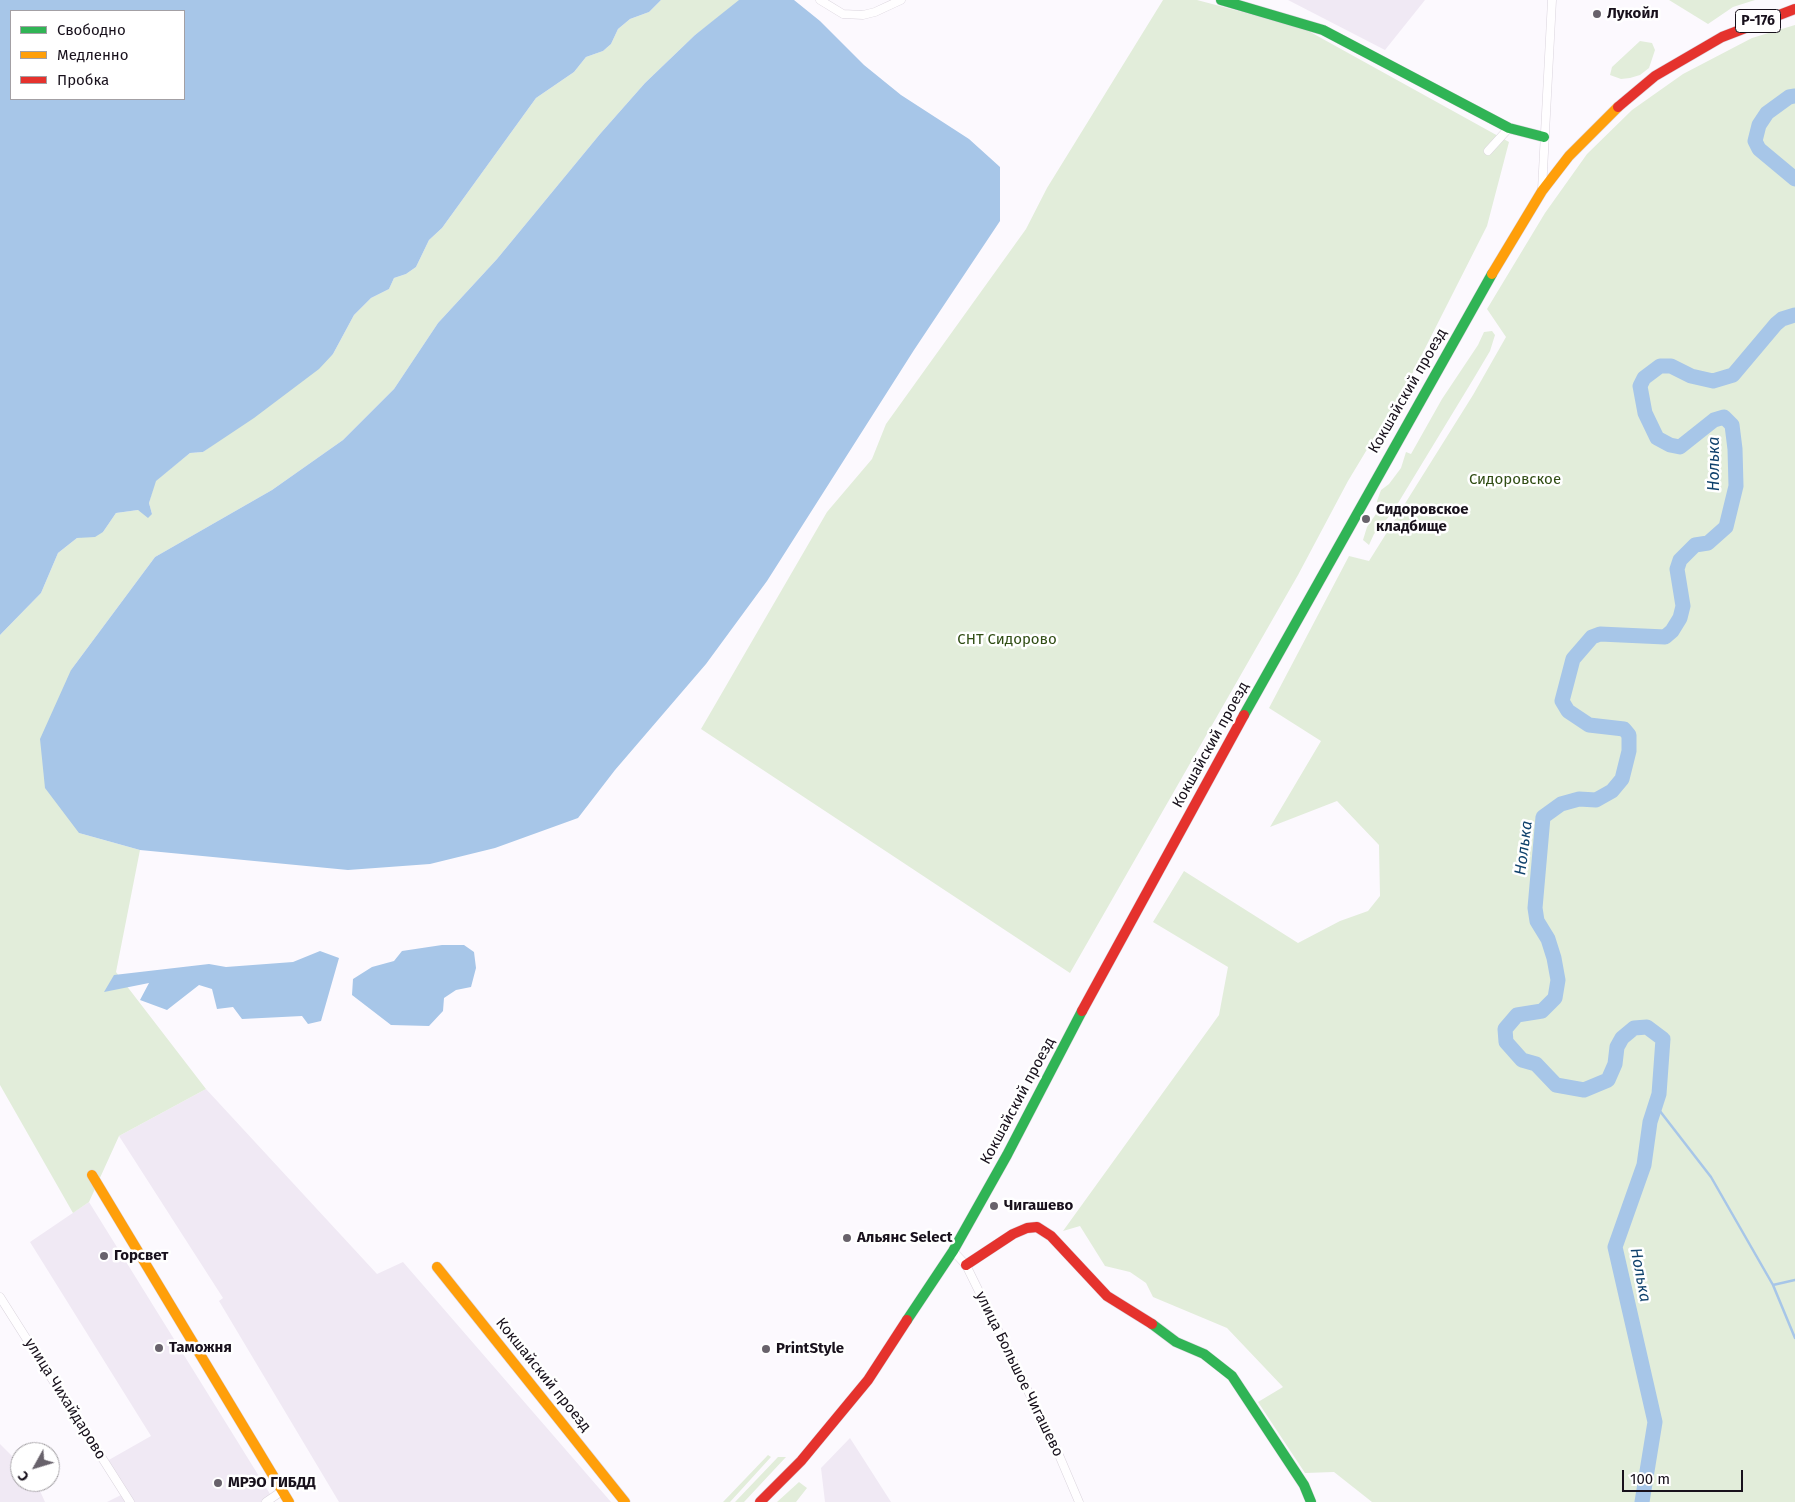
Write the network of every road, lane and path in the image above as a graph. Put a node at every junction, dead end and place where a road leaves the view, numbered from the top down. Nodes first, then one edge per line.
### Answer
1 (820, 0) edge
2 (901, 0) edge
3 (1221, 0) edge
4 (1552, 0) edge
5 (1795, 9) edge
6 (1510, 128) junction
7 (1544, 137) junction
8 (1488, 151) dead end
9 (1542, 191) junction
10 (92, 1175) dead end
11 (953, 1251) junction
12 (966, 1264) junction
13 (437, 1267) dead end
14 (0, 1297) edge
15 (282, 1491) junction
16 (130, 1502) edge
17 (266, 1502) edge
18 (289, 1502) edge
19 (625, 1502) edge
20 (760, 1502) edge
21 (1079, 1502) edge
22 (1311, 1502) edge

1 - 2 street
3 - 6 main road
4 - 7 street
5 - 9 main road, Кокшайский проезд / Р-176
6 - 7 main road
6 - 8 street
7 - 9 street
9 - 11 main road, Кокшайский проезд
10 - 15 main road
11 - 12 street, улица Большое Чигашево
11 - 20 main road, Кокшайский проезд
12 - 21 street, улица Большое Чигашево
12 - 22 main road
13 - 19 main road, Кокшайский проезд
14 - 16 street, улица Чихайдарово
15 - 17 street
15 - 18 main road

